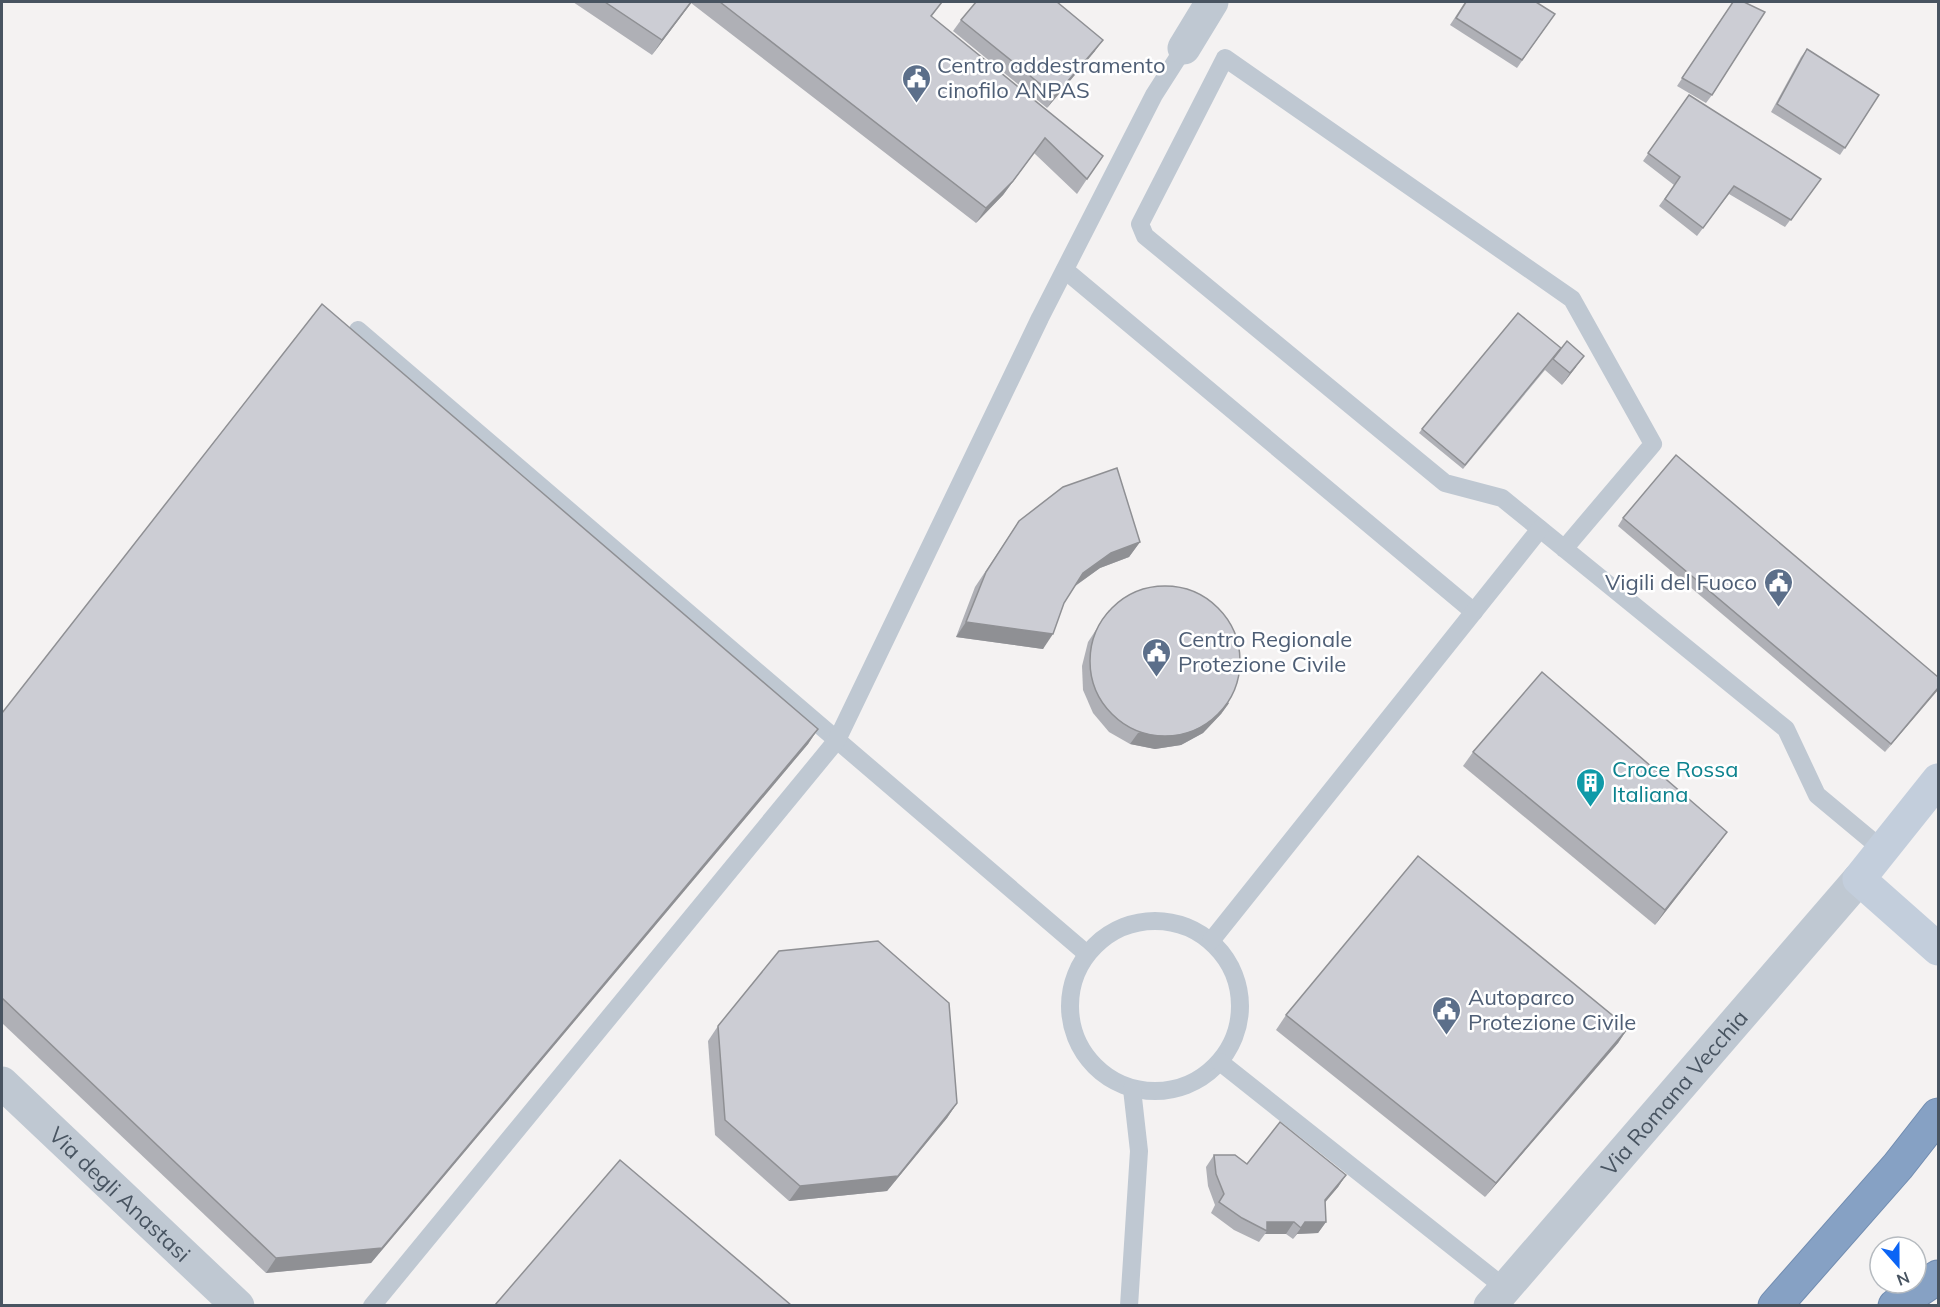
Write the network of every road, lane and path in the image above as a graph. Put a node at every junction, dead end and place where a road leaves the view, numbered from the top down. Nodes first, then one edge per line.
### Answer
1 (1212, 2) edge
2 (1184, 48) joint
3 (1065, 270) junction
4 (358, 330) dead end
5 (1540, 529) junction
6 (1564, 549) junction
7 (1474, 612) junction
8 (837, 740) junction
9 (1938, 780) edge
10 (1882, 850) junction
11 (1859, 879) junction
12 (1211, 941) junction
13 (1938, 949) edge
14 (1087, 954) junction
15 (1220, 1062) junction
16 (2, 1083) edge
17 (1132, 1089) junction
18 (1938, 1115) edge
19 (1938, 1277) edge
20 (1497, 1297) edge
21 (237, 1305) edge
22 (372, 1305) edge
23 (1129, 1305) edge
24 (1775, 1305) edge
25 (1895, 1305) edge

1 - 2 street
2 - 3 lane
3 - 7 lane
3 - 8 lane
4 - 8 lane
5 - 6 lane
5 - 6 lane
5 - 7 lane
6 - 10 lane
7 - 12 lane
8 - 14 lane
8 - 22 lane
9 - 10 street, Via Romana Vecchia
10 - 11 street, Via Romana Vecchia
11 - 13 street
11 - 20 street, Via Romana Vecchia
12 - 14 lane
12 - 15 lane
14 - 17 lane
15 - 17 lane
15 - 20 lane
16 - 21 street, Via degli Anastasi
17 - 23 lane
18 - 24 highway
19 - 25 highway

